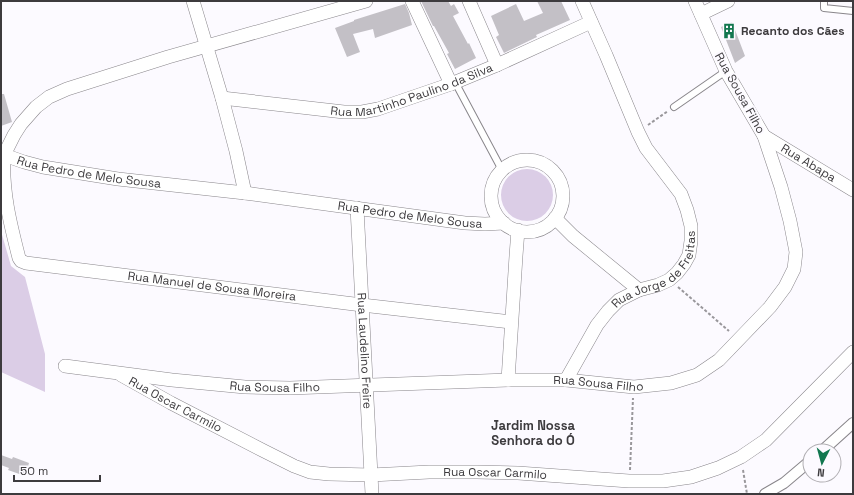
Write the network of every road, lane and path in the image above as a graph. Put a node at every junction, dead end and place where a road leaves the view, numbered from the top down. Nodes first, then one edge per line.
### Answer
1 (193, 1) edge
2 (366, 1) edge
3 (412, 1) edge
4 (469, 1) edge
5 (582, 1) edge
6 (695, 1) edge
7 (728, 1) edge
8 (824, 1) edge
9 (853, 11) edge
10 (701, 14) junction
11 (591, 22) junction
12 (206, 46) junction
13 (497, 65) junction
14 (726, 71) junction
15 (453, 83) junction
16 (222, 98) junction
17 (674, 107) joint
18 (638, 132) junction
19 (764, 136) junction
20 (3, 154) edge
21 (502, 170) junction
22 (853, 190) edge
23 (245, 193) junction
24 (357, 208) junction
25 (555, 218) junction
26 (504, 224) junction
27 (518, 230) junction
28 (669, 280) junction
29 (639, 290) junction
30 (362, 305) junction
31 (512, 322) junction
32 (739, 340) junction
33 (853, 352) edge
34 (65, 366) dead end
35 (115, 372) junction
36 (508, 380) junction
37 (566, 380) junction
38 (366, 385) junction
39 (634, 387) junction
40 (853, 423) edge
41 (831, 443) edge
42 (741, 457) junction
43 (802, 468) edge
44 (371, 475) junction
45 (629, 481) junction
46 (372, 494) edge
47 (747, 494) edge
48 (765, 494) edge

1 - 12 street
2 - 12 street, Rua Pedro de Melo Sousa
3 - 15 street
4 - 13 street
5 - 11 street, Rua Jorge de Freitas
6 - 10 street, Rua Sousa Filho
7 - 10 street
8 - 9 lane
10 - 14 street, Rua Sousa Filho
11 - 13 street, Rua Martinho Paulino da Silva
11 - 18 street, Rua Jorge de Freitas
12 - 16 street
12 - 20 street, Rua Pedro de Melo Sousa
13 - 15 street, Rua Martinho Paulino da Silva
14 - 17 lane
14 - 19 street, Rua Sousa Filho
15 - 16 street, Rua Martinho Paulino da Silva
15 - 21 lane
16 - 23 street
17 - 18 path
18 - 28 street, Rua Jorge de Freitas
19 - 22 street, Rua Abapa
19 - 32 street, Rua Sousa Filho
20 - 23 street, Rua Pedro de Melo Sousa
20 - 30 street, Rua Manuel de Sousa Moreira
21 - 25 street
21 - 26 street
23 - 24 street, Rua Pedro de Melo Sousa
24 - 26 street, Rua Pedro de Melo Sousa
24 - 30 street, Rua Laudelino Freire
25 - 27 street
25 - 29 street
26 - 27 street
27 - 31 street
28 - 29 street, Rua Jorge de Freitas
28 - 32 path
29 - 37 street, Rua Jorge de Freitas
30 - 31 street, Rua Manuel de Sousa Moreira
30 - 38 street, Rua Laudelino Freire
31 - 36 street
32 - 39 street, Rua Sousa Filho
33 - 42 street, Rua Oscar Carmilo
34 - 35 street, Rua Sousa Filho
35 - 38 street, Rua Sousa Filho
35 - 44 street, Rua Oscar Carmilo
36 - 37 street, Rua Sousa Filho
36 - 38 street, Rua Sousa Filho
37 - 39 street, Rua Sousa Filho
38 - 44 street, Rua Laudelino Freire
39 - 45 path
40 - 41 street
42 - 45 street, Rua Oscar Carmilo
42 - 47 path
43 - 48 street
44 - 45 street, Rua Oscar Carmilo
44 - 46 street, Rua Laudelino Freire

